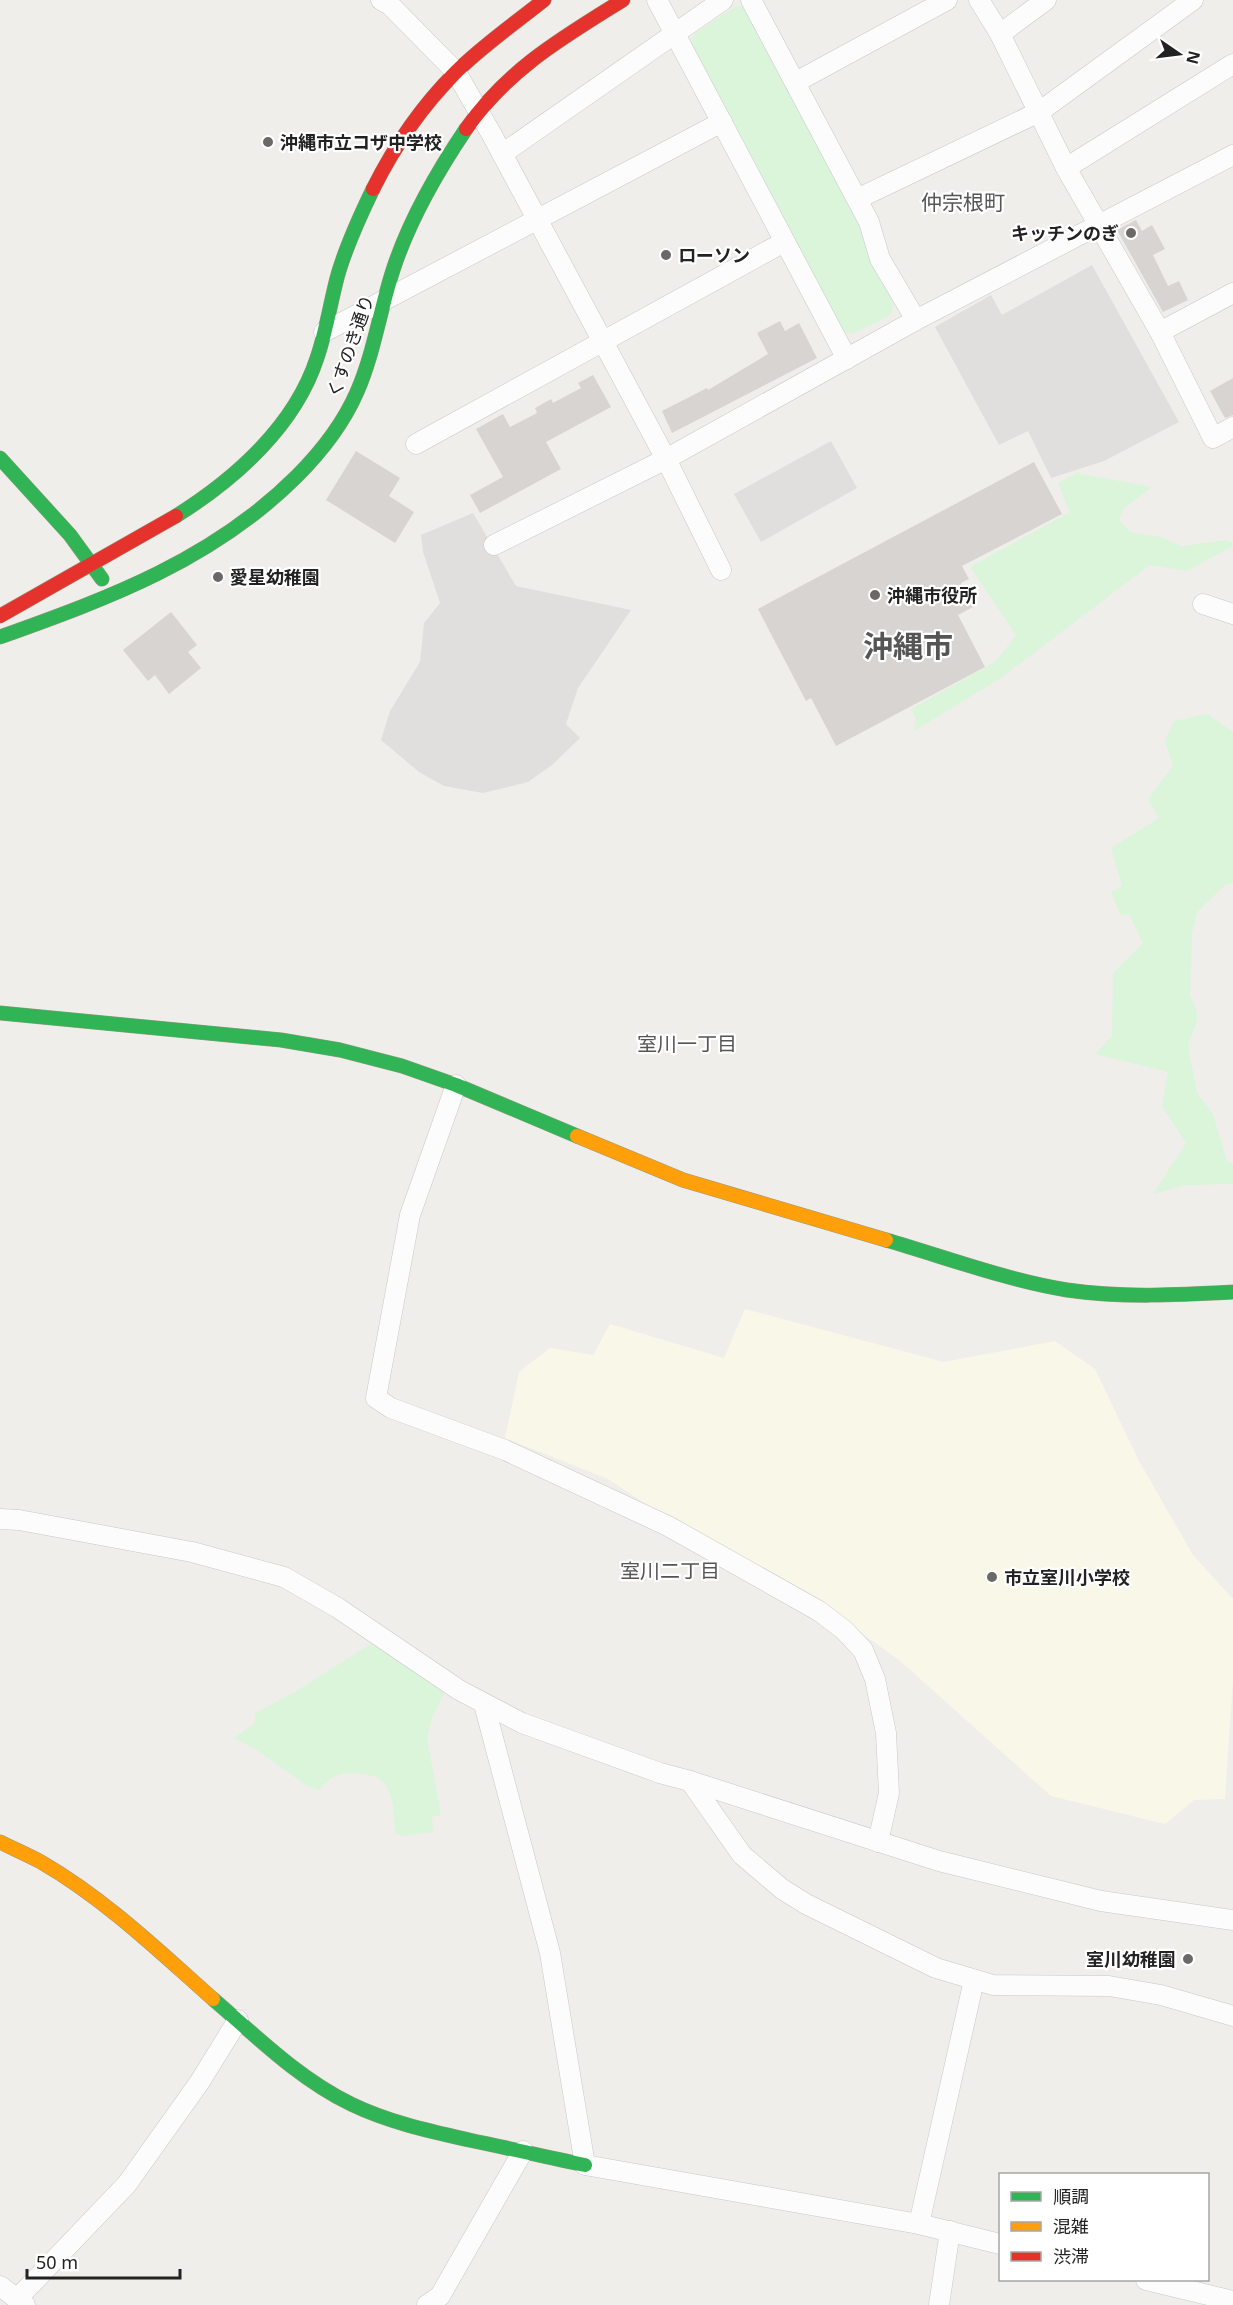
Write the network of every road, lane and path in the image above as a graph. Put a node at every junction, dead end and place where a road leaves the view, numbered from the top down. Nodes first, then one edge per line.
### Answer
1 (544, 0) edge
2 (623, 0) edge
3 (657, 0) edge
4 (723, 0) edge
5 (751, 0) edge
6 (947, 0) edge
7 (979, 0) edge
8 (1046, 0) edge
9 (1193, 0) edge
10 (387, 2) edge
11 (675, 34) junction
12 (1000, 34) junction
13 (1233, 64) edge
14 (456, 72) junction
15 (796, 82) junction
16 (477, 112) junction
17 (1039, 112) junction
18 (722, 122) junction
19 (502, 154) junction
20 (1233, 154) edge
21 (1066, 168) junction
22 (858, 199) junction
23 (536, 219) junction
24 (1099, 225) junction
25 (784, 242) junction
26 (1233, 293) edge
27 (386, 300) junction
28 (916, 320) junction
29 (324, 332) junction
30 (1160, 332) junction
31 (602, 342) junction
32 (847, 359) junction
33 (1233, 428) edge
34 (416, 444) dead end
35 (0, 458) edge
36 (666, 459) junction
37 (494, 545) dead end
38 (93, 565) junction
39 (722, 570) dead end
40 (112, 596) junction
41 (1203, 604) dead end
42 (1233, 614) edge
43 (0, 616) edge
44 (0, 637) edge
45 (0, 1013) edge
46 (456, 1085) junction
47 (1233, 1292) edge
48 (0, 1519) edge
49 (484, 1704) junction
50 (690, 1781) junction
51 (0, 1842) edge
52 (878, 1842) junction
53 (1233, 1920) edge
54 (974, 1980) junction
55 (1233, 2016) edge
56 (238, 2020) junction
57 (523, 2151) junction
58 (585, 2165) junction
59 (919, 2224) junction
60 (950, 2231) junction
61 (999, 2244) edge
62 (1150, 2281) edge
63 (0, 2286) edge
64 (1233, 2301) edge
65 (21, 2302) edge
66 (427, 2305) edge
67 (939, 2305) edge

1 - 14 street, くすのき通り
2 - 16 street, くすのき通り
3 - 11 street
4 - 11 street
5 - 15 street
6 - 15 street
7 - 12 street
8 - 12 street
9 - 17 street
10 - 14 street
11 - 18 street
11 - 19 street
12 - 17 street
13 - 21 street
14 - 16 street
14 - 29 street, くすのき通り
15 - 22 street
16 - 19 street
16 - 27 street, くすのき通り
17 - 21 street
17 - 22 street
18 - 23 street
18 - 25 street
19 - 23 street
20 - 24 street
21 - 24 street
22 - 28 street
23 - 27 street
23 - 31 street
24 - 28 street
24 - 30 street
25 - 31 street
25 - 32 street
26 - 30 street
27 - 29 street
27 - 40 street, くすのき通り
28 - 32 street
29 - 38 street, くすのき通り
30 - 33 street
31 - 34 street
31 - 36 street
32 - 36 street
35 - 38 street
36 - 37 street
36 - 39 street
38 - 40 street
38 - 43 street, くすのき通り
40 - 44 street, くすのき通り
41 - 42 street
45 - 46 street
46 - 47 street
46 - 52 street
48 - 49 street
49 - 50 street
49 - 58 street
50 - 52 street
50 - 54 street
51 - 56 street
52 - 53 street
54 - 55 street
54 - 59 street
56 - 57 street
56 - 65 street
57 - 58 street
57 - 66 street
58 - 59 street
59 - 60 street
60 - 61 street
60 - 67 street
62 - 64 street
63 - 65 street

